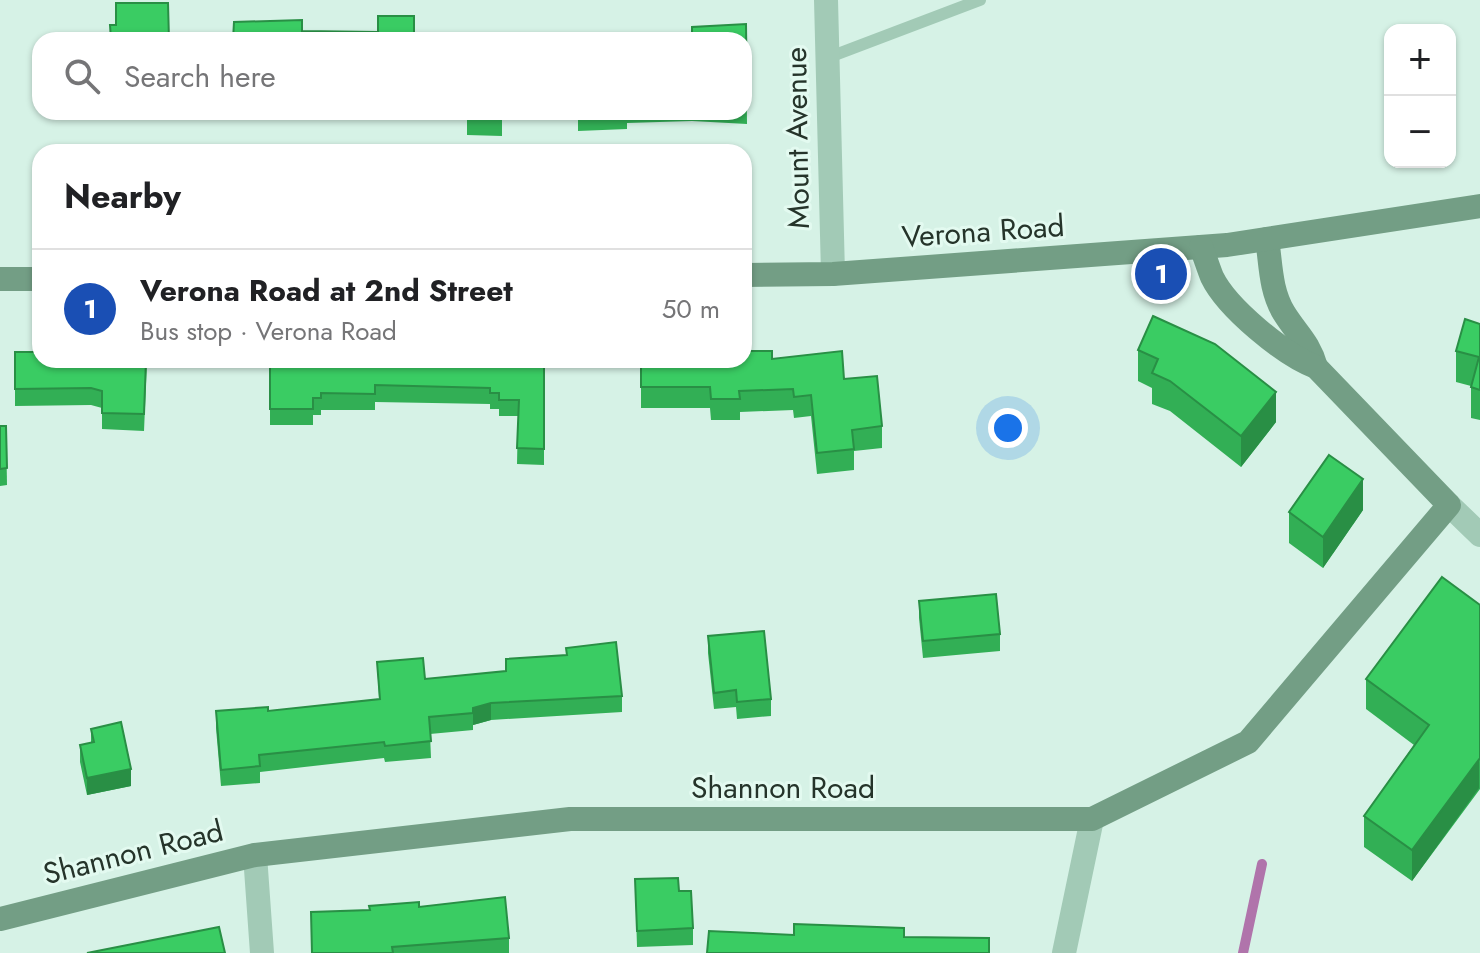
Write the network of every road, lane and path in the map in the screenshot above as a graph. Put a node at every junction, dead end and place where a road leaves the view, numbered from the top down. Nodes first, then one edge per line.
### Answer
1 (826, 0) edge
2 (980, 0) edge
3 (827, 58) junction
4 (1480, 206) edge
5 (1267, 239) junction
6 (1201, 247) junction
7 (833, 274) junction
8 (752, 275) edge
9 (0, 279) edge
10 (32, 279) edge
11 (1316, 367) junction
12 (1449, 505) junction
13 (1480, 535) edge
14 (1092, 819) junction
15 (255, 855) junction
16 (0, 919) edge
17 (262, 953) edge
18 (1064, 953) edge

1 - 3 street, Mount Avenue
2 - 3 lane
3 - 7 street, Mount Avenue
4 - 5 street, Verona Road
5 - 6 street, Verona Road
5 - 11 street
6 - 7 street, Verona Road
6 - 11 street
7 - 8 street, Verona Road
9 - 10 street
11 - 12 street
12 - 13 street
12 - 14 street, Shannon Road
14 - 15 street, Shannon Road
14 - 18 street
15 - 16 street, Shannon Road
15 - 17 street

